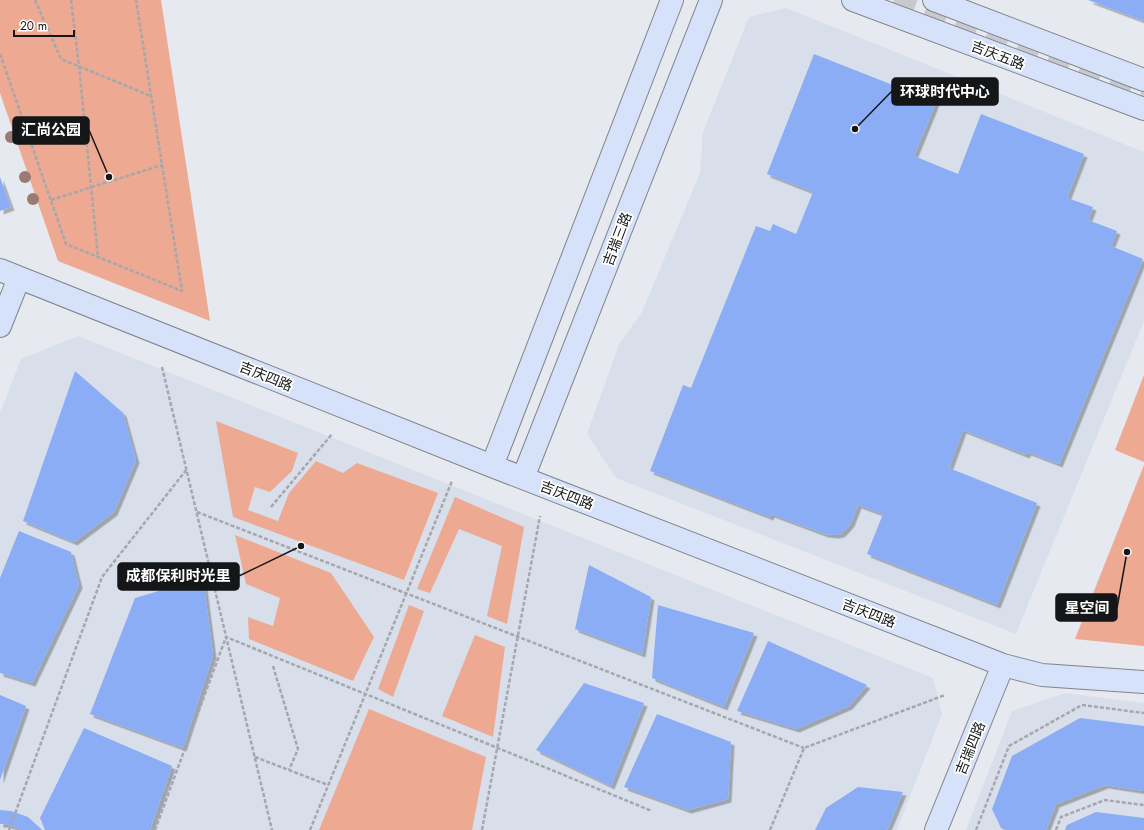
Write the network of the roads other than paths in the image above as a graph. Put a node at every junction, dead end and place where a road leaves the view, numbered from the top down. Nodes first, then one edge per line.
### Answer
1 (672, 0) edge
2 (711, 0) edge
3 (852, 0) edge
4 (934, 0) edge
5 (1144, 80) edge
6 (1144, 109) edge
7 (10, 274) edge
8 (0, 326) edge
9 (492, 466) junction
10 (524, 478) junction
11 (1003, 665) junction
12 (1144, 682) edge
13 (936, 830) edge

1 - 9 street
2 - 10 street, 吉瑞三路
3 - 6 street, 吉庆五路
4 - 5 street, 吉庆五路
7 - 8 street
7 - 9 street, 吉庆四路
9 - 10 street, 吉庆四路
10 - 11 street, 吉庆四路
11 - 12 street, 吉庆四路
11 - 13 street, 吉瑞四路

